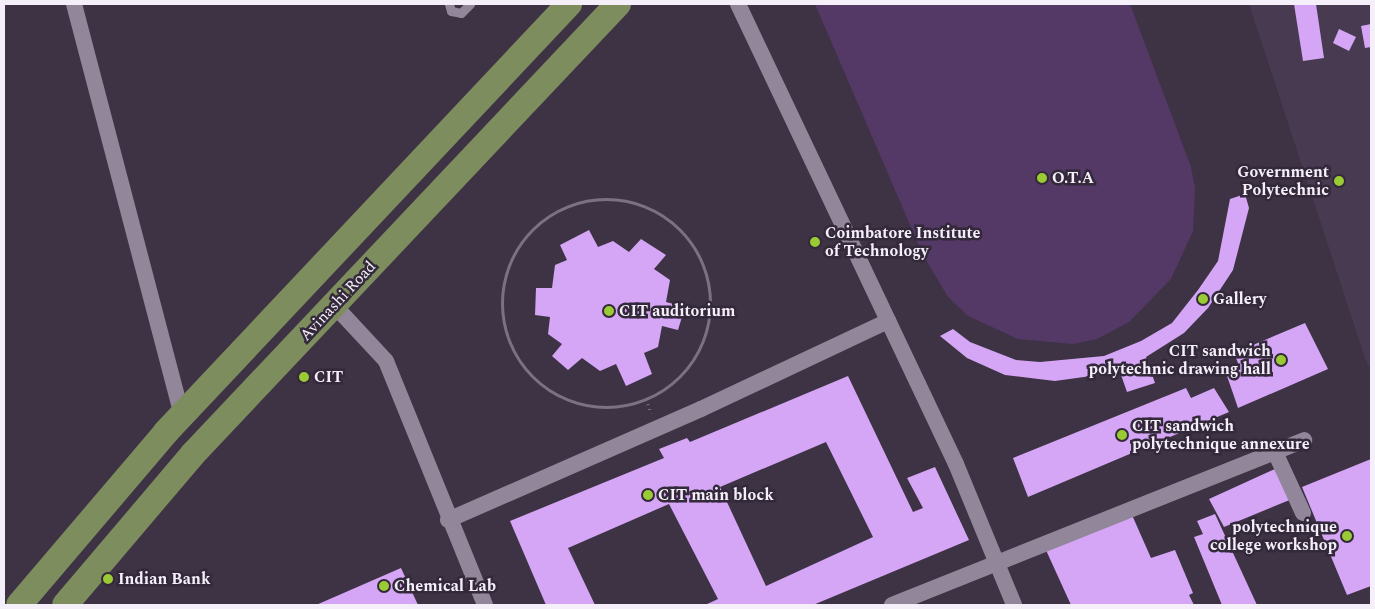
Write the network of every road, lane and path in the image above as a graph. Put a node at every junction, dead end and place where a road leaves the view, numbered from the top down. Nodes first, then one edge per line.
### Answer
1 (74, 4) edge
2 (449, 4) edge
3 (470, 4) edge
4 (569, 4) edge
5 (618, 4) edge
6 (738, 4) edge
7 (334, 306) junction
8 (888, 321) junction
9 (615, 408) joint
10 (182, 415) junction
11 (1304, 440) dead end
12 (1274, 452) junction
13 (1303, 513) dead end
14 (448, 520) junction
15 (997, 564) junction
16 (19, 605) edge
17 (65, 605) edge
18 (485, 605) edge
19 (892, 605) edge
20 (1014, 605) edge

1 - 10 street
2 - 3 lane
4 - 10 main road
5 - 7 main road, Avinashi Road
6 - 8 street
7 - 14 street
7 - 17 main road, Avinashi Road
8 - 14 street
8 - 15 street
9 - 9 path
10 - 16 main road
11 - 12 street
12 - 13 street
12 - 15 street
14 - 18 street
15 - 19 street
15 - 20 street

